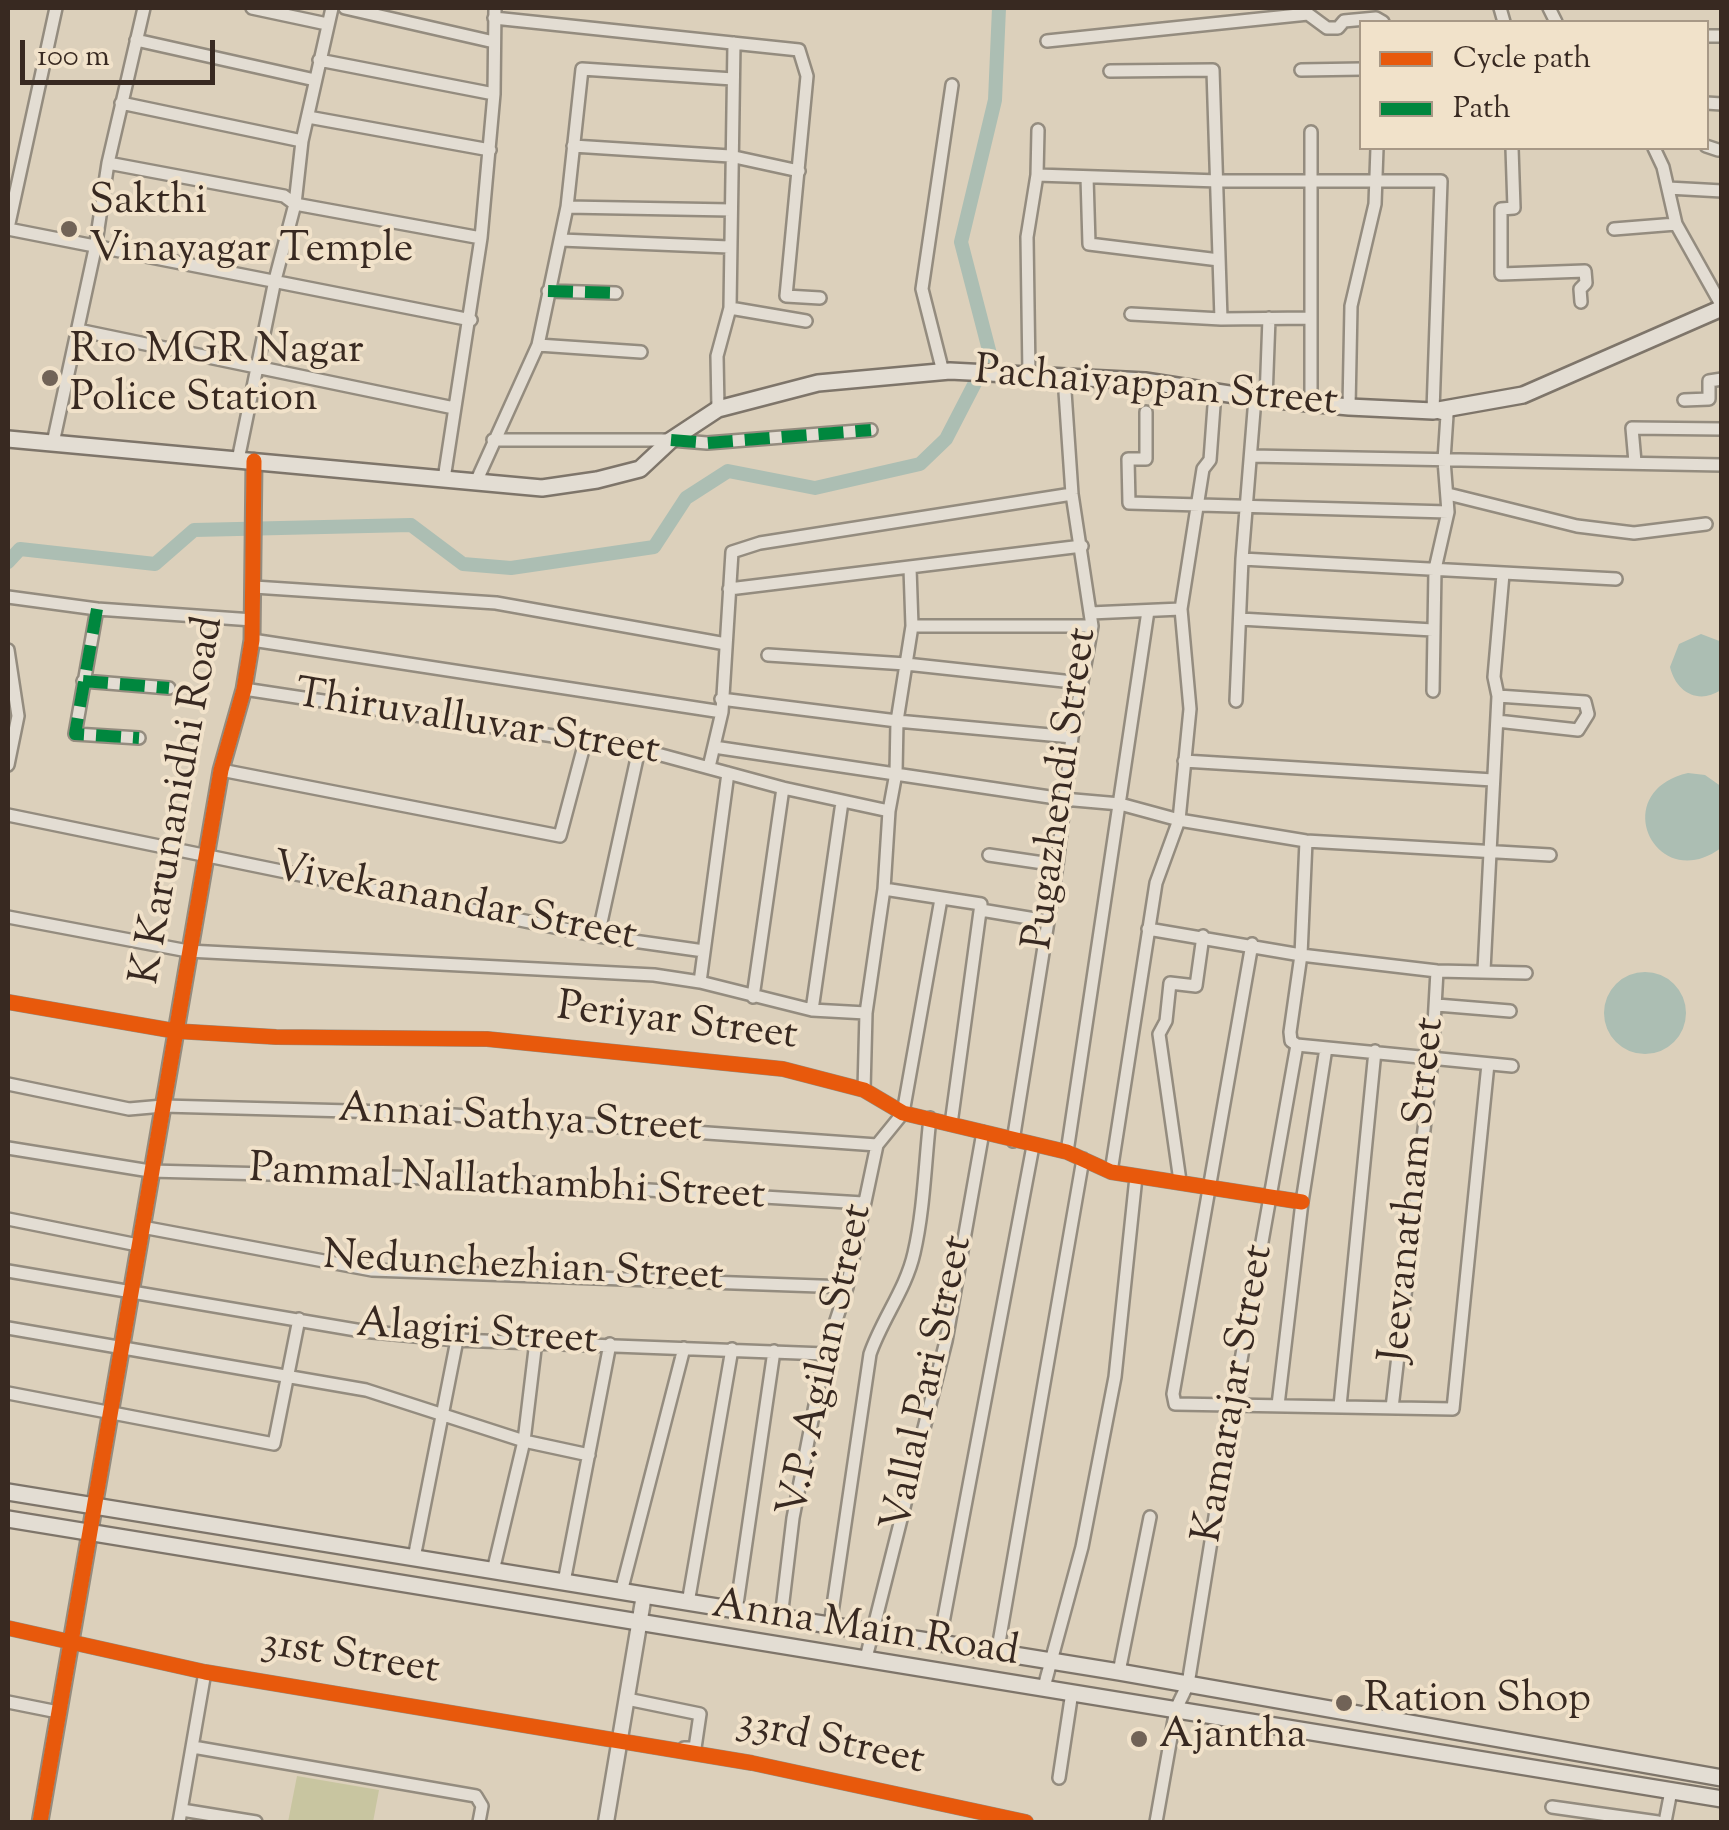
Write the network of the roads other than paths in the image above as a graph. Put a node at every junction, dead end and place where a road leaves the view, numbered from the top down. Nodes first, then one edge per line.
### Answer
1 (56, 8) edge
2 (144, 8) edge
3 (252, 8) edge
4 (332, 8) edge
5 (345, 8) edge
6 (494, 13) edge
7 (1380, 20) edge
8 (327, 24) junction
9 (136, 40) junction
10 (1047, 41) dead end
11 (494, 42) junction
12 (734, 43) junction
13 (320, 60) junction
14 (1301, 70) dead end
15 (1359, 70) edge
16 (1110, 71) dead end
17 (733, 79) junction
18 (315, 80) junction
19 (952, 85) dead end
20 (494, 94) junction
21 (121, 102) junction
22 (308, 116) junction
23 (1038, 130) dead end
24 (1310, 132) dead end
25 (302, 141) junction
26 (573, 146) junction
27 (490, 150) junction
28 (1377, 150) edge
29 (1512, 150) edge
30 (1655, 150) edge
31 (730, 156) junction
32 (108, 163) junction
33 (798, 171) junction
34 (1036, 175) junction
35 (1087, 177) junction
36 (1312, 180) junction
37 (1219, 182) junction
38 (1377, 182) junction
39 (1668, 188) junction
40 (1722, 190) edge
41 (295, 204) junction
42 (566, 207) junction
43 (731, 210) junction
44 (1676, 224) junction
45 (8, 229) edge
46 (1614, 229) dead end
47 (481, 238) junction
48 (561, 240) junction
49 (729, 247) junction
50 (96, 249) junction
51 (1220, 260) junction
52 (275, 280) junction
53 (548, 291) junction
54 (616, 293) dead end
55 (820, 298) dead end
56 (1581, 302) dead end
57 (1722, 307) edge
58 (730, 308) junction
59 (1131, 314) dead end
60 (1222, 318) junction
61 (1268, 318) junction
62 (1310, 318) junction
63 (471, 320) junction
64 (806, 320) dead end
65 (78, 330) junction
66 (538, 345) junction
67 (641, 352) dead end
68 (258, 367) junction
69 (946, 372) junction
70 (1024, 375) junction
71 (1064, 377) junction
72 (1722, 379) edge
73 (1216, 392) junction
74 (1260, 398) junction
75 (1684, 400) dead end
76 (1311, 402) junction
77 (1349, 407) junction
78 (454, 408) junction
79 (718, 410) junction
80 (1433, 410) junction
81 (1146, 412) dead end
82 (1722, 429) edge
83 (872, 430) dead end
84 (8, 438) edge
85 (493, 440) junction
86 (672, 440) junction
87 (53, 444) junction
88 (1251, 456) junction
89 (246, 460) junction
90 (1444, 460) junction
91 (1636, 462) junction
92 (1722, 465) edge
93 (444, 479) junction
94 (476, 482) junction
95 (1072, 494) junction
96 (1448, 494) junction
97 (1200, 503) junction
98 (1246, 505) junction
99 (1448, 512) junction
100 (1706, 524) dead end
101 (1082, 546) junction
102 (1242, 558) junction
103 (910, 568) junction
104 (1435, 569) junction
105 (1503, 574) junction
106 (1616, 579) dead end
107 (254, 587) junction
108 (729, 589) junction
109 (8, 597) edge
110 (97, 609) junction
111 (1148, 610) junction
112 (1181, 610) junction
113 (1240, 619) junction
114 (253, 620) junction
115 (1091, 620) junction
116 (912, 626) junction
117 (1433, 630) junction
118 (252, 640) junction
119 (726, 644) junction
120 (8, 650) edge
121 (768, 655) dead end
122 (906, 664) junction
123 (83, 681) junction
124 (1082, 683) junction
125 (169, 688) dead end
126 (244, 689) junction
127 (1433, 691) dead end
128 (1498, 696) junction
129 (1236, 701) dead end
130 (721, 705) junction
131 (1497, 721) junction
132 (897, 722) junction
133 (1072, 737) junction
134 (139, 738) dead end
135 (585, 742) junction
136 (714, 747) junction
137 (639, 749) junction
138 (1184, 762) junction
139 (8, 765) edge
140 (709, 767) junction
141 (221, 770) junction
142 (728, 773) junction
143 (896, 773) junction
144 (1493, 780) junction
145 (782, 788) junction
146 (1062, 799) junction
147 (842, 802) junction
148 (1120, 804) junction
149 (889, 811) junction
150 (8, 816) edge
151 (1178, 820) junction
152 (1306, 841) junction
153 (1491, 851) junction
154 (206, 854) junction
155 (1550, 855) dead end
156 (989, 856) dead end
157 (1058, 866) junction
158 (884, 889) junction
159 (941, 899) junction
160 (981, 910) junction
161 (8, 917) edge
162 (1047, 921) junction
163 (1148, 929) junction
164 (598, 936) junction
165 (1202, 936) junction
166 (1252, 944) junction
167 (188, 951) junction
168 (704, 951) junction
169 (1301, 955) junction
170 (1484, 970) junction
171 (1437, 971) junction
172 (1526, 972) dead end
173 (700, 982) junction
174 (753, 998) junction
175 (8, 1002) edge
176 (1437, 1006) junction
177 (812, 1010) junction
178 (1510, 1012) dead end
179 (866, 1013) junction
180 (175, 1031) junction
181 (1298, 1045) junction
182 (1326, 1048) junction
183 (1375, 1052) junction
184 (1432, 1060) junction
185 (1488, 1064) junction
186 (1512, 1066) dead end
187 (8, 1084) edge
188 (864, 1090) junction
189 (162, 1106) junction
190 (903, 1114) junction
191 (930, 1118) junction
192 (950, 1124) junction
193 (982, 1132) junction
194 (1013, 1141) junction
195 (878, 1145) junction
196 (1033, 1146) junction
197 (8, 1148) edge
198 (1067, 1152) junction
199 (1083, 1159) junction
200 (150, 1172) junction
201 (1111, 1172) junction
202 (1136, 1177) junction
203 (1180, 1181) junction
204 (1209, 1185) junction
205 (1272, 1196) junction
206 (1302, 1202) junction
207 (863, 1204) junction
208 (8, 1218) edge
209 (142, 1227) junction
210 (138, 1244) junction
211 (8, 1271) edge
212 (847, 1286) junction
213 (133, 1294) junction
214 (300, 1319) junction
215 (8, 1328) edge
216 (457, 1340) junction
217 (536, 1341) junction
218 (610, 1344) junction
219 (684, 1348) junction
220 (123, 1349) junction
221 (732, 1349) junction
222 (774, 1351) junction
223 (824, 1354) junction
224 (288, 1378) junction
225 (8, 1394) edge
226 (1232, 1405) junction
227 (1278, 1405) junction
228 (1340, 1406) junction
229 (1392, 1408) junction
230 (112, 1413) junction
231 (442, 1416) junction
232 (524, 1441) junction
233 (589, 1455) junction
234 (8, 1492) edge
235 (94, 1506) junction
236 (1150, 1517) dead end
237 (8, 1519) edge
238 (89, 1533) junction
239 (414, 1558) junction
240 (493, 1571) junction
241 (564, 1582) junction
242 (621, 1592) junction
243 (644, 1596) junction
244 (688, 1603) junction
245 (736, 1611) junction
246 (781, 1618) junction
247 (640, 1620) junction
248 (830, 1626) junction
249 (8, 1628) edge
250 (875, 1634) junction
251 (70, 1640) junction
252 (939, 1644) junction
253 (997, 1654) junction
254 (866, 1658) junction
255 (1050, 1663) junction
256 (205, 1672) junction
257 (1118, 1672) junction
258 (1188, 1684) junction
259 (1044, 1687) junction
260 (1072, 1692) junction
261 (627, 1699) junction
262 (8, 1702) edge
263 (1176, 1709) junction
264 (58, 1712) junction
265 (620, 1738) junction
266 (193, 1748) junction
267 (1059, 1778) dead end
268 (1722, 1778) edge
269 (1671, 1791) junction
270 (1722, 1800) edge
271 (1552, 1807) dead end
272 (180, 1816) edge
273 (40, 1822) edge
274 (256, 1822) edge
275 (479, 1822) edge
276 (606, 1822) edge
277 (1026, 1822) edge
278 (1156, 1822) edge
279 (1662, 1822) edge

1 - 45 street
2 - 9 street
3 - 8 street
4 - 8 street
5 - 11 street
6 - 11 street
6 - 12 street
7 - 10 street
8 - 13 street
9 - 18 street
9 - 21 street
11 - 20 street
12 - 17 street
12 - 33 street
13 - 18 street
13 - 20 street
14 - 15 street
16 - 37 street
17 - 26 street
17 - 31 street
18 - 22 street
19 - 69 street
20 - 27 street
21 - 25 street
21 - 32 street
22 - 25 street
22 - 27 street
23 - 34 street
24 - 36 street
25 - 41 street
26 - 31 street
26 - 42 street
27 - 47 street
28 - 38 street
29 - 56 street
30 - 39 street
31 - 33 street
31 - 43 street
32 - 41 street
32 - 50 street
33 - 55 street
34 - 35 street
34 - 70 street
35 - 37 street
35 - 51 street
36 - 37 street
36 - 38 street
36 - 62 street
37 - 51 street
38 - 77 street
38 - 80 street
39 - 40 street
39 - 44 street
41 - 47 street
41 - 52 street
42 - 43 street
42 - 48 street
43 - 49 street
44 - 46 street
44 - 57 street
45 - 50 street
47 - 63 street
48 - 49 street
48 - 53 street
49 - 58 street
50 - 52 street
50 - 65 street
51 - 60 street
52 - 63 street
52 - 68 street
53 - 54 street
53 - 66 street
57 - 80 main road, Pachaiyappan Street
58 - 64 street
58 - 79 street
59 - 60 street
60 - 61 street
61 - 62 street
61 - 74 street
62 - 76 street
63 - 78 street
65 - 68 street
65 - 87 street
66 - 67 street
66 - 85 street
68 - 78 street
68 - 89 street
69 - 70 main road, Pachaiyappan Street
69 - 79 main road, Pachaiyappan Street
70 - 71 main road, Pachaiyappan Street
71 - 73 main road, Pachaiyappan Street
71 - 95 street, Pugazhendi Street
72 - 75 street
73 - 74 main road, Pachaiyappan Street
73 - 97 street
74 - 76 main road, Pachaiyappan Street
74 - 88 street
76 - 77 main road, Pachaiyappan Street
77 - 80 main road, Pachaiyappan Street
78 - 93 street
79 - 86 main road, Pachaiyappan Street
80 - 90 street
81 - 97 street
82 - 91 street
83 - 86 street
84 - 87 main road, Pachaiyappan Street
85 - 86 street
85 - 94 street
86 - 94 main road, Pachaiyappan Street
87 - 89 main road, Pachaiyappan Street
88 - 90 street
88 - 98 street
89 - 93 main road, Pachaiyappan Street
89 - 107 street, K Karunanidhi Road
90 - 91 street
90 - 96 street
91 - 92 street
93 - 94 main road, Pachaiyappan Street
95 - 101 street, Pugazhendi Street
95 - 108 street
96 - 99 street
96 - 100 street
97 - 98 street
97 - 112 street
98 - 99 street
98 - 102 street
99 - 104 street
101 - 103 street
101 - 115 street, Pugazhendi Street
102 - 104 street
102 - 113 street
103 - 108 street
103 - 116 street
104 - 105 street
104 - 117 street
105 - 106 street
105 - 128 street
107 - 114 street, K Karunanidhi Road
107 - 119 street
108 - 119 street
109 - 110 street
110 - 114 street
110 - 123 street
111 - 112 street
111 - 115 street
111 - 148 street
112 - 138 street
113 - 117 street
113 - 129 street
114 - 118 street, K Karunanidhi Road
115 - 116 street
115 - 124 street, Pugazhendi Street
116 - 122 street
117 - 127 street
118 - 126 street, K Karunanidhi Road
118 - 130 street
119 - 130 street
120 - 139 street
121 - 122 street
122 - 124 street
122 - 132 street
123 - 125 street
123 - 134 street
124 - 133 street, Pugazhendi Street
126 - 135 street, Thiruvalluvar Street
126 - 141 street, K Karunanidhi Road
128 - 131 street
128 - 131 street
130 - 132 street
130 - 136 street
131 - 144 street
132 - 133 street
132 - 143 street
133 - 146 street, Pugazhendi Street
135 - 137 street, Thiruvalluvar Street
135 - 141 street
136 - 140 street
136 - 143 street
137 - 140 street, Thiruvalluvar Street
137 - 164 street
138 - 144 street
138 - 151 street
140 - 142 street, Thiruvalluvar Street
141 - 154 street, K Karunanidhi Road
142 - 145 street, Thiruvalluvar Street
142 - 168 street
143 - 146 street
143 - 149 street
144 - 153 street
145 - 147 street, Thiruvalluvar Street
145 - 174 street
146 - 148 street
146 - 157 street, Pugazhendi Street
147 - 149 street, Thiruvalluvar Street
147 - 177 street
148 - 151 street
148 - 198 street
149 - 158 street
150 - 154 street, Vivekanandar Street
151 - 152 street
151 - 163 street
152 - 153 street
152 - 169 street, Kamarajar Street
153 - 155 street
153 - 170 street
154 - 164 street, Vivekanandar Street
154 - 167 street, K Karunanidhi Road
156 - 157 street
157 - 162 street, Pugazhendi Street
158 - 159 street
158 - 179 street
159 - 160 street
159 - 190 street
160 - 162 street
160 - 192 street
161 - 167 street
162 - 194 street, Pugazhendi Street
163 - 165 street
163 - 201 street
164 - 168 street, Vivekanandar Street
165 - 166 street
165 - 203 street
166 - 169 street
166 - 204 street
167 - 173 street
167 - 180 street, K Karunanidhi Road
168 - 173 street
169 - 171 street
169 - 181 street, Kamarajar Street
170 - 171 street
170 - 172 street
171 - 176 street, Jeevanatham Street
173 - 174 street
174 - 177 street
175 - 180 street, Periyar Street
176 - 178 street
176 - 184 street, Jeevanatham Street
177 - 179 street
179 - 188 street
180 - 188 street, Periyar Street
180 - 189 street, K Karunanidhi Road
181 - 182 street
181 - 205 street, Kamarajar Street
182 - 183 street
182 - 206 street
183 - 184 street
183 - 228 street
184 - 185 street
184 - 229 street, Jeevanatham Street
185 - 186 street
185 - 229 street
187 - 189 street, Annai Sathya Street
188 - 190 street, Periyar Street
189 - 195 street, Annai Sathya Street
189 - 200 street, K Karunanidhi Road
190 - 191 street, Periyar Street
190 - 195 street, V.P. Agilan Street
191 - 192 street, Periyar Street
191 - 248 street
192 - 193 street, Periyar Street
193 - 194 street, Periyar Street
193 - 250 street, Vallal Pari Street
194 - 196 street, Periyar Street
195 - 207 street, V.P. Agilan Street
196 - 198 street, Periyar Street
196 - 252 street
197 - 200 street, Pammal Nallathambhi Street
198 - 199 street, Periyar Street
199 - 201 street, Periyar Street
199 - 253 street
200 - 207 street, Pammal Nallathambhi Street
200 - 209 street, K Karunanidhi Road
201 - 202 street, Periyar Street
202 - 203 street, Periyar Street
202 - 255 street
203 - 204 street, Periyar Street
204 - 205 street, Periyar Street
204 - 226 street
205 - 206 street, Periyar Street
205 - 226 street, Kamarajar Street
206 - 227 street
207 - 212 street, V.P. Agilan Street
208 - 210 street
209 - 210 street, K Karunanidhi Road
209 - 212 street, Nedunchezhian Street
210 - 213 street, K Karunanidhi Road
211 - 213 street, Alagiri Street
212 - 223 street, V.P. Agilan Street
213 - 214 street, Alagiri Street
213 - 220 street, K Karunanidhi Road
214 - 216 street, Alagiri Street
214 - 224 street
215 - 220 street
216 - 217 street, Alagiri Street
216 - 231 street
217 - 218 street, Alagiri Street
217 - 232 street
218 - 219 street, Alagiri Street
218 - 233 street
219 - 221 street, Alagiri Street
219 - 242 street
220 - 224 street
220 - 230 street, K Karunanidhi Road
221 - 222 street, Alagiri Street
221 - 244 street
222 - 223 street, Alagiri Street
222 - 245 street
223 - 246 street, V.P. Agilan Street
224 - 230 street
224 - 231 street
225 - 230 street
226 - 227 street
226 - 258 street, Kamarajar Street
227 - 228 street
228 - 229 street
230 - 235 street, K Karunanidhi Road
231 - 232 street
231 - 239 street
232 - 233 street
232 - 240 street
233 - 241 street
234 - 235 main road, Anna Main Road
235 - 238 street, K Karunanidhi Road
235 - 239 main road, Anna Main Road
236 - 257 street
237 - 238 main road, Anna Main Road
238 - 247 main road, Anna Main Road
238 - 251 street, K Karunanidhi Road
239 - 240 main road, Anna Main Road
240 - 241 main road, Anna Main Road
241 - 242 main road, Anna Main Road
242 - 243 main road, Anna Main Road
243 - 244 main road, Anna Main Road
243 - 247 street
244 - 245 main road, Anna Main Road
245 - 246 main road, Anna Main Road
246 - 248 main road, Anna Main Road
247 - 254 main road, Anna Main Road
247 - 261 street
248 - 250 main road, Anna Main Road
249 - 251 street, 31st Street
250 - 252 main road, Anna Main Road
250 - 254 street, Vallal Pari Street
251 - 256 street, 31st Street
251 - 264 street, K Karunanidhi Road
252 - 253 main road, Anna Main Road
253 - 255 main road, Anna Main Road
254 - 259 main road, Anna Main Road
255 - 257 main road, Anna Main Road
255 - 259 street
256 - 265 street, 31st Street
256 - 266 street
257 - 258 main road, Anna Main Road
258 - 263 street, Kamarajar Street
258 - 268 main road, Anna Main Road
259 - 260 main road, Anna Main Road
260 - 263 main road, Anna Main Road
260 - 267 street
261 - 265 street
261 - 265 street
262 - 264 street
263 - 269 main road, Anna Main Road
263 - 278 street, Kamarajar Street
264 - 273 street, K Karunanidhi Road
265 - 276 street
265 - 277 street, 33rd Street
266 - 272 street
266 - 275 street
269 - 270 main road, Anna Main Road
269 - 279 street
271 - 279 street
272 - 274 street

